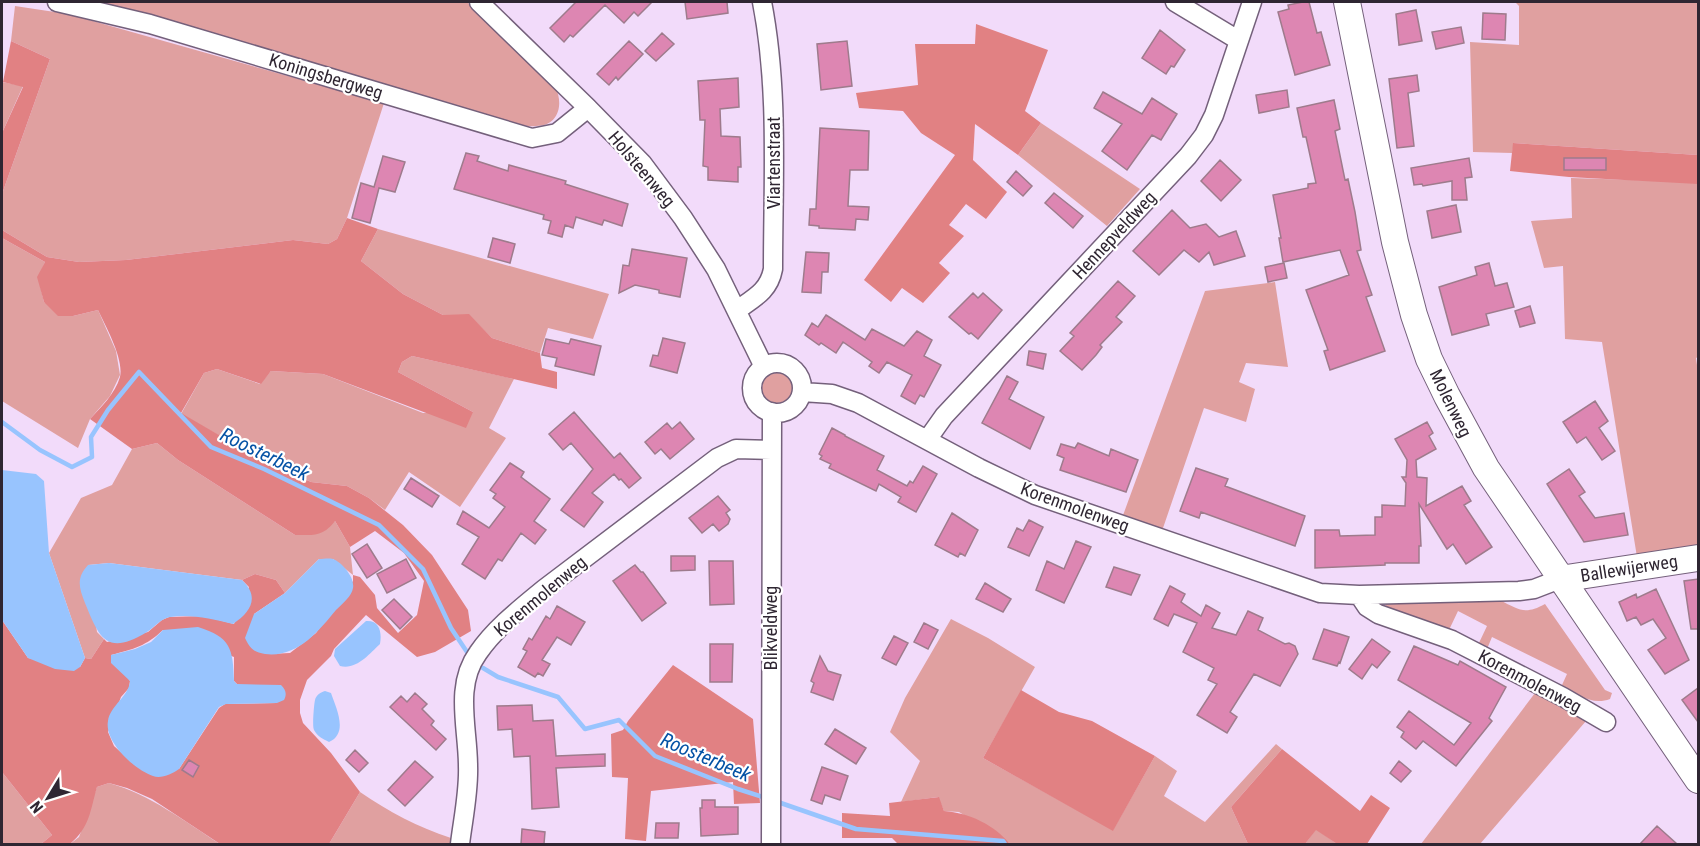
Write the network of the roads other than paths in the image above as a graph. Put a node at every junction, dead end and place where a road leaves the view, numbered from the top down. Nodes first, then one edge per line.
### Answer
1 (57, 2) edge
2 (479, 2) edge
3 (762, 2) edge
4 (1174, 2) edge
5 (1252, 2) edge
6 (1347, 2) edge
7 (1238, 40) junction
8 (588, 108) junction
9 (737, 310) junction
10 (764, 367) junction
11 (802, 392) junction
12 (772, 412) junction
13 (927, 440) junction
14 (771, 450) junction
15 (1698, 558) edge
16 (1560, 579) junction
17 (1359, 595) junction
18 (1606, 722) dead end
19 (1698, 780) edge
20 (460, 844) edge
21 (771, 844) edge

1 - 8 street, Koningsbergweg
2 - 8 street, Holsteenweg
3 - 9 street, Viartenstraat
4 - 7 street
5 - 7 street, Hennepveldweg
6 - 16 street, Molenweg
7 - 13 street, Hennepveldweg
8 - 9 street, Holsteenweg
9 - 10 street, Holsteenweg
10 - 11 street
10 - 12 street
11 - 12 street
11 - 13 street, Korenmolenweg
12 - 14 street, Blikveldweg
13 - 17 street, Korenmolenweg
14 - 20 street, Korenmolenweg
14 - 21 street, Blikveldweg
15 - 16 street, Ballewijerweg
16 - 17 street, Korenmolenweg
16 - 19 street, Molenweg
17 - 18 street, Korenmolenweg

